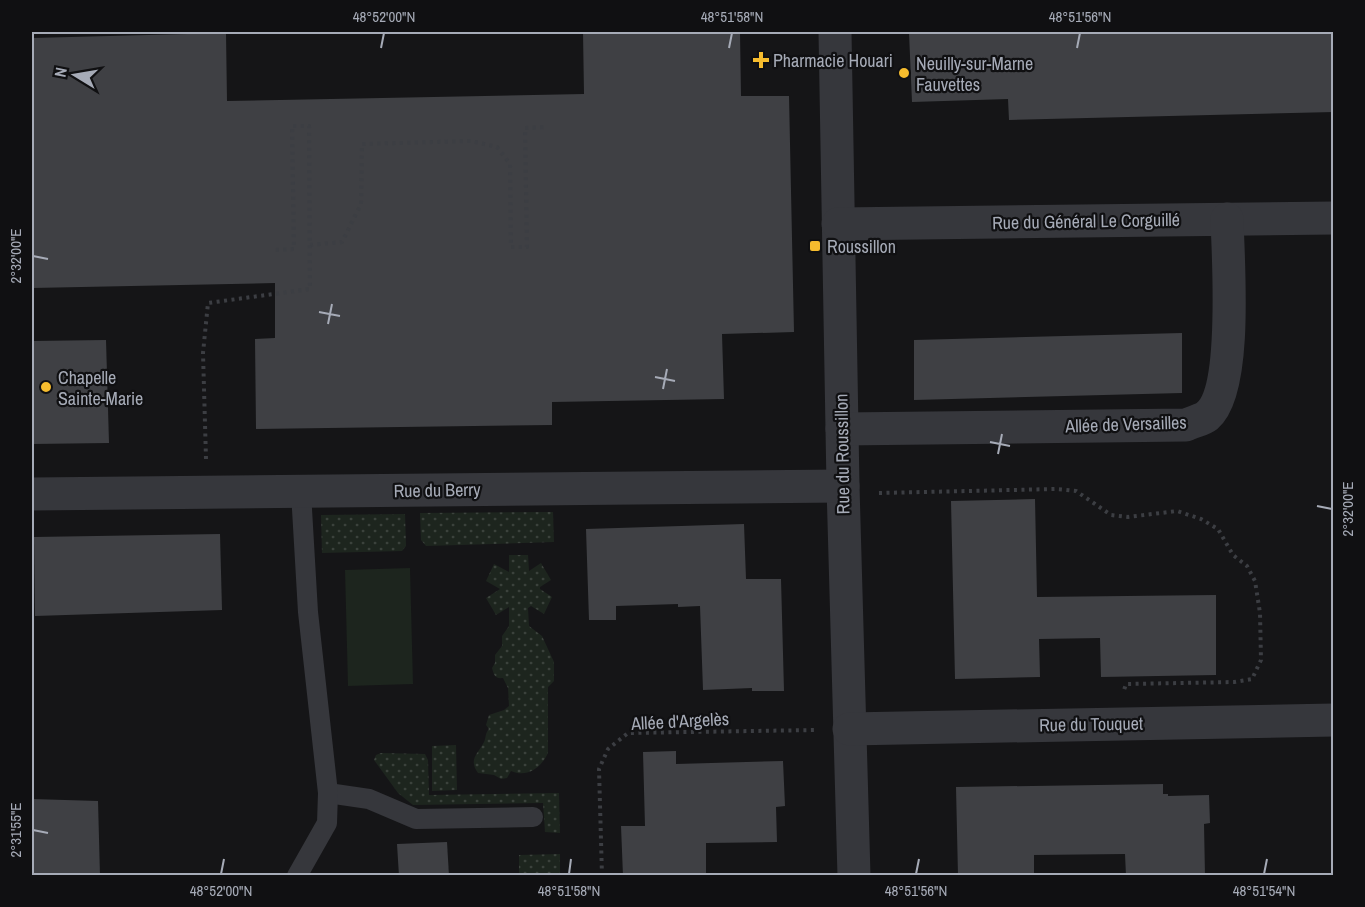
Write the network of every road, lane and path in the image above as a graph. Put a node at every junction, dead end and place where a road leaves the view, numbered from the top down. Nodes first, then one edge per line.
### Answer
1 (835, 32) edge
2 (546, 127) dead end
3 (1334, 218) edge
4 (1227, 219) junction
5 (838, 224) junction
6 (310, 245) junction
7 (275, 250) dead end
8 (842, 429) junction
9 (843, 486) junction
10 (301, 492) junction
11 (207, 493) junction
12 (32, 494) edge
13 (1334, 720) edge
14 (1117, 723) junction
15 (849, 729) junction
16 (328, 793) junction
17 (533, 817) dead end
18 (297, 876) edge
19 (602, 876) edge
20 (854, 876) edge

1 - 5 street, Rue du Roussillon
2 - 6 path
3 - 4 street, Rue du Général Le Corguillé
4 - 5 street, Rue du Général Le Corguillé
4 - 8 street, Allée de Versailles
5 - 8 street, Rue du Roussillon
6 - 7 path
6 - 11 path
8 - 9 street, Rue du Roussillon
9 - 10 street, Rue du Berry
9 - 14 path
9 - 15 street, Rue du Roussillon
10 - 11 street, Rue du Berry
10 - 16 lane
11 - 12 street, Rue du Berry
13 - 14 street, Rue du Touquet
14 - 15 street, Rue du Touquet
15 - 19 path, Allée d'Argelès
15 - 20 street, Rue du Roussillon
16 - 17 lane
16 - 18 lane

